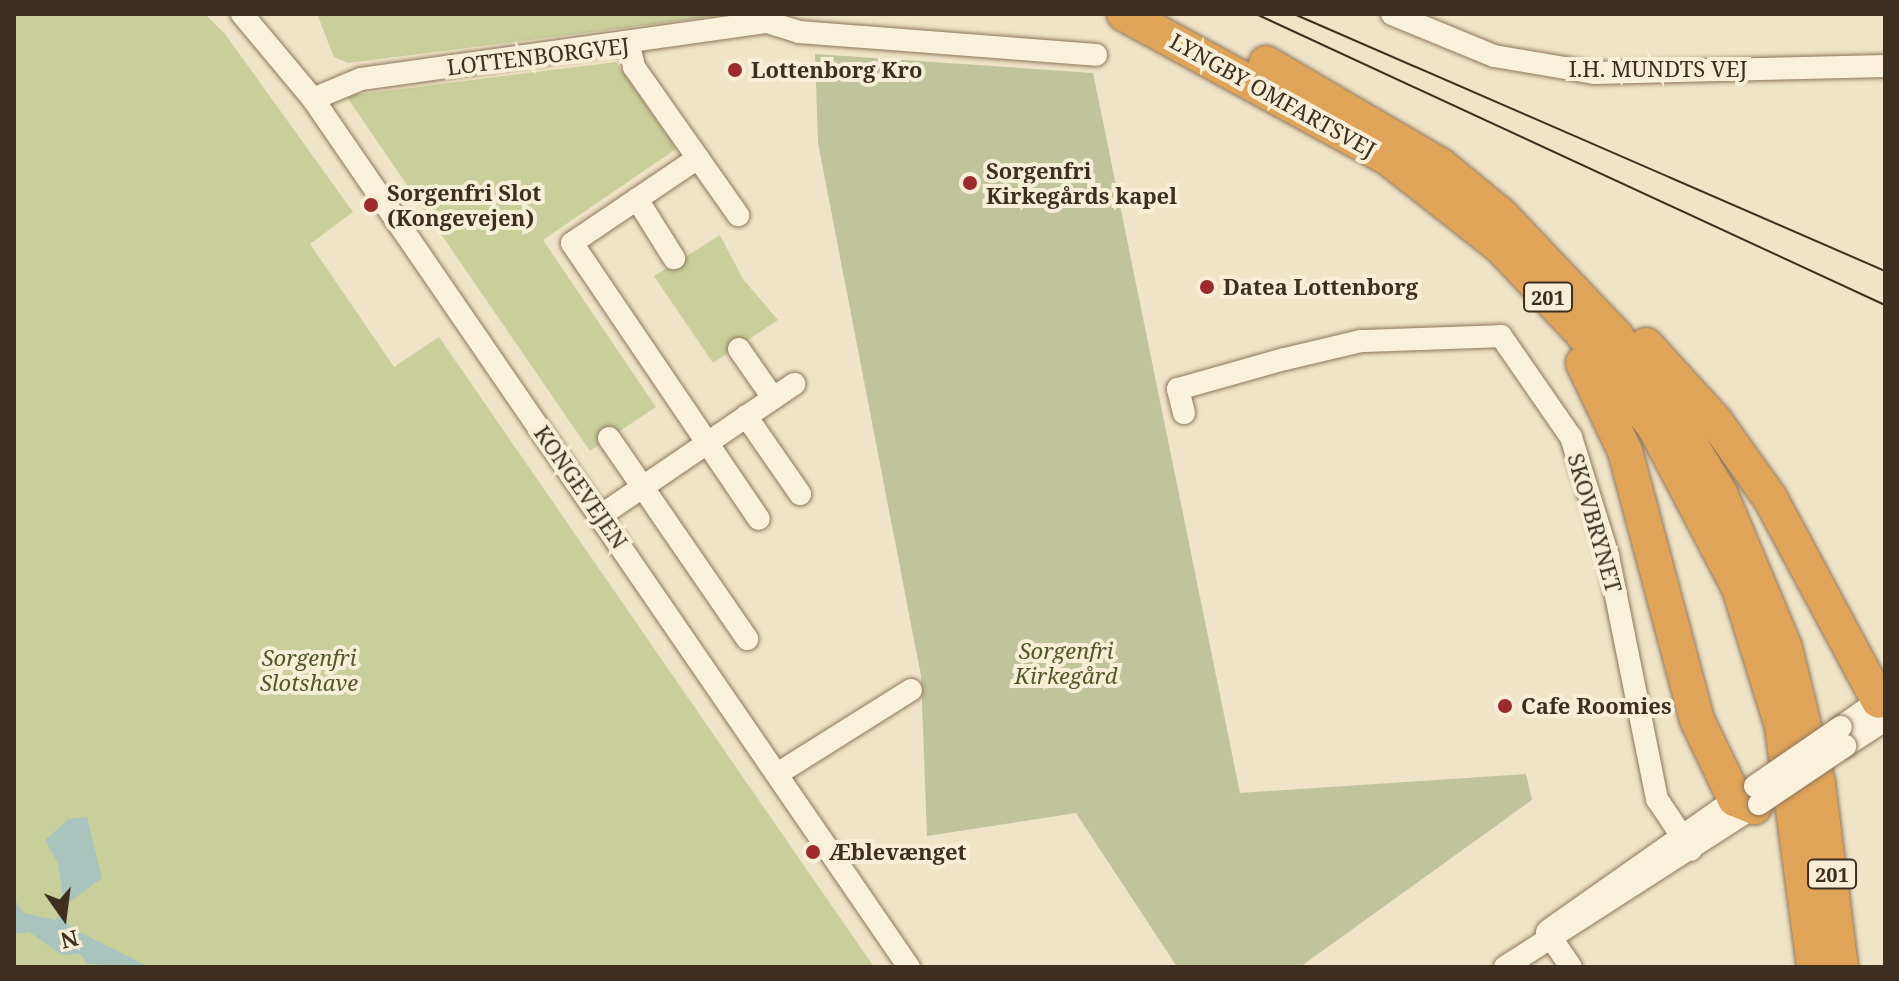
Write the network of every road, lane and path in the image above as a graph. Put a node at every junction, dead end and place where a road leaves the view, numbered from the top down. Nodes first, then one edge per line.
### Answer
1 (242, 14) edge
2 (1124, 14) edge
3 (1173, 14) edge
4 (1392, 14) edge
5 (767, 18) edge
6 (629, 45) junction
7 (1096, 55) dead end
8 (1885, 66) edge
9 (313, 99) junction
10 (698, 158) junction
11 (637, 199) junction
12 (738, 215) dead end
13 (1500, 246) junction
14 (674, 258) dead end
15 (1550, 260) junction
16 (739, 349) dead end
17 (794, 384) dead end
18 (773, 398) junction
19 (1184, 413) dead end
20 (746, 416) junction
21 (609, 438) dead end
22 (708, 442) junction
23 (643, 487) junction
24 (800, 494) dead end
25 (600, 516) junction
26 (759, 519) dead end
27 (747, 639) dead end
28 (911, 690) dead end
29 (1884, 707) edge
30 (777, 774) junction
31 (1751, 799) junction
32 (1686, 842) junction
33 (1550, 936) junction
34 (1512, 963) edge
35 (909, 967) edge
36 (1571, 967) edge
37 (1814, 967) edge
38 (1841, 967) edge

1 - 9 street, KONGEVEJEN
2 - 13 highway, LYNGBY OMFARTSVEJ / 201
3 - 15 highway, LYNGBY OMFARTSVEJ / 201
4 - 8 street, I.H. MUNDTS VEJ
5 - 6 street, LOTTENBORGVEJ
5 - 7 street, LOTTENBORGVEJ
6 - 9 street, LOTTENBORGVEJ
6 - 10 street
9 - 25 street, KONGEVEJEN
10 - 11 street
10 - 12 street
11 - 14 street
11 - 22 street
13 - 31 highway
13 - 37 highway, LYNGBY OMFARTSVEJ / 201
15 - 29 highway
15 - 38 highway, LYNGBY OMFARTSVEJ / 201
16 - 18 street
17 - 18 street
18 - 20 street
19 - 32 street, SKOVBRYNET
20 - 22 street
20 - 24 street
21 - 23 street
22 - 23 street
22 - 26 street
23 - 25 street
23 - 27 street
25 - 30 street, KONGEVEJEN
28 - 30 street
29 - 31 street, bridge
30 - 35 street, KONGEVEJEN
31 - 32 street
32 - 33 street
33 - 34 street
33 - 36 street

